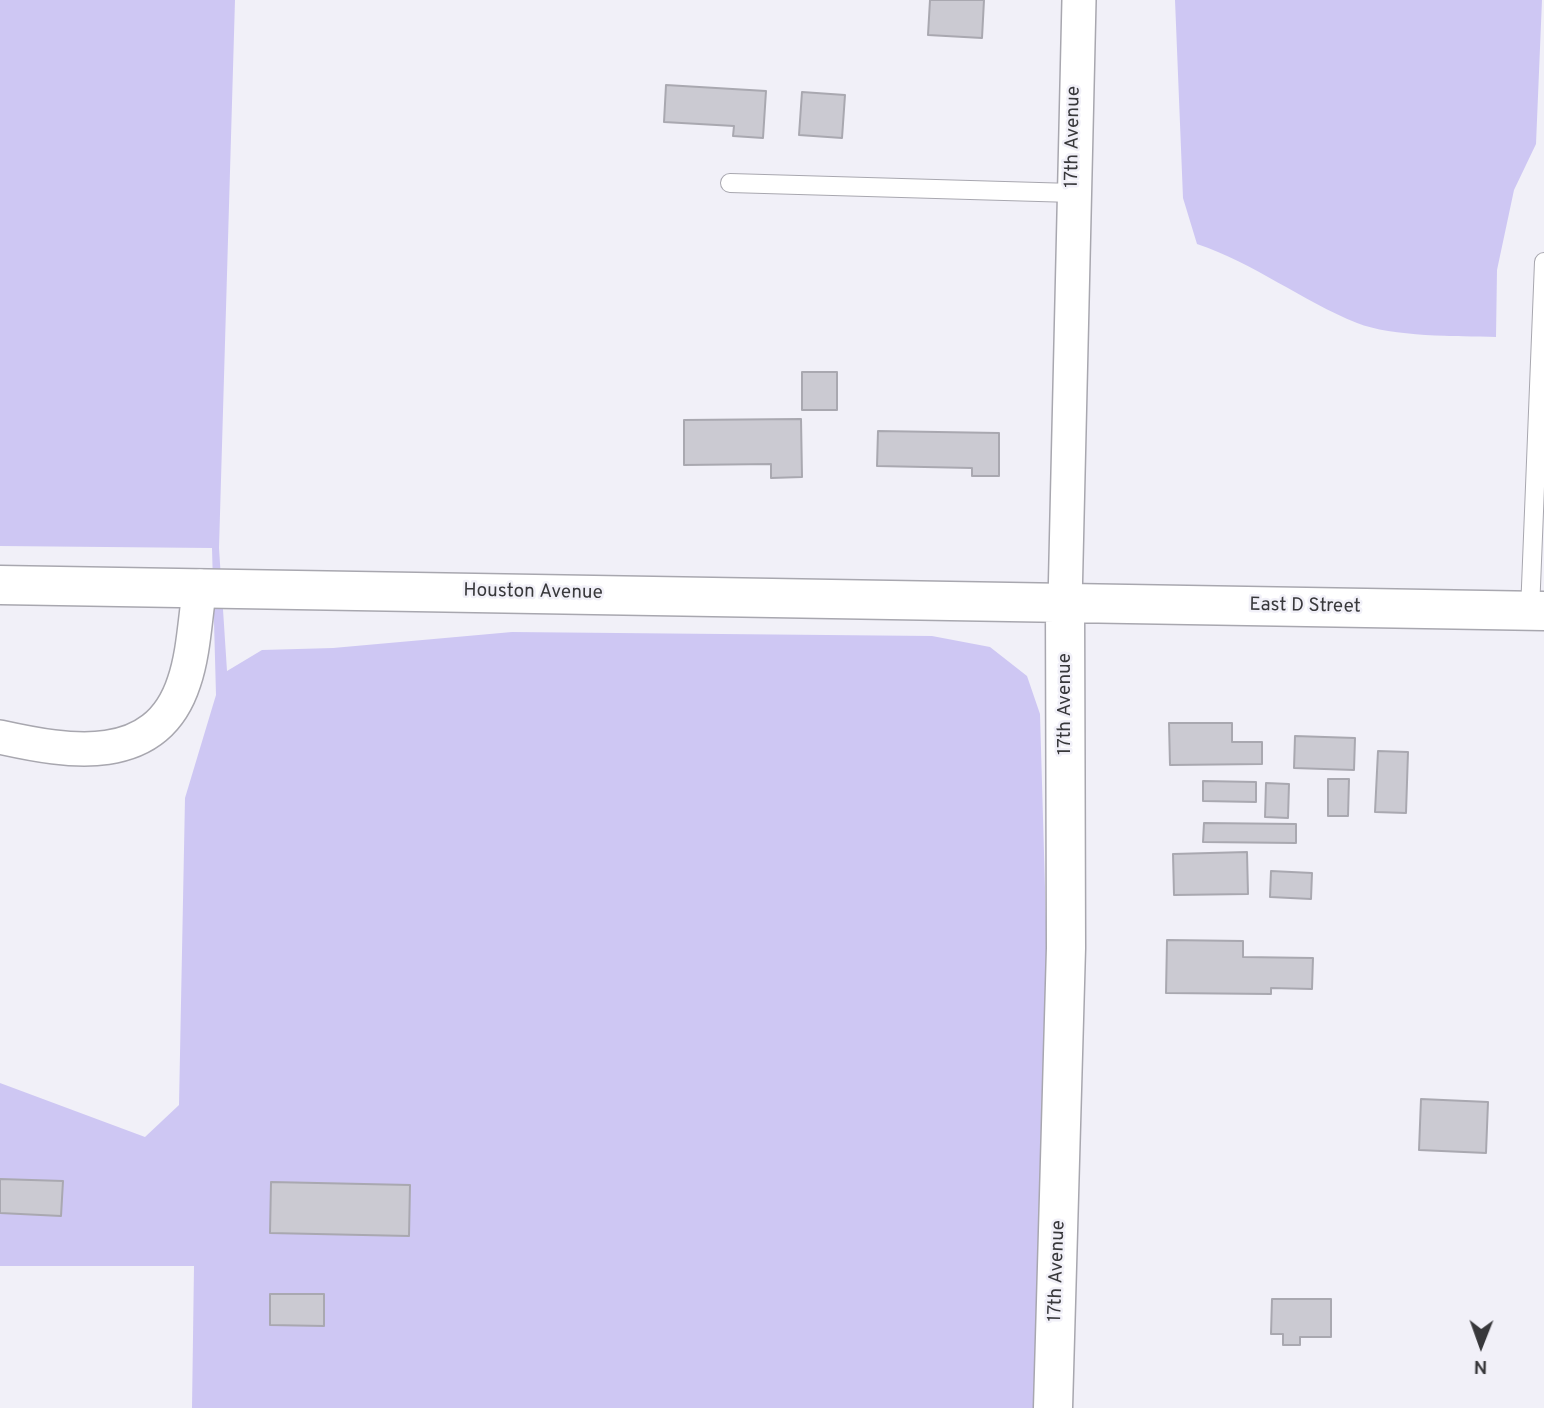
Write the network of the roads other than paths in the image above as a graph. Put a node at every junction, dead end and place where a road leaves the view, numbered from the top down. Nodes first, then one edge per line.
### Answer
1 (1079, 0) edge
2 (730, 183) dead end
3 (1073, 192) junction
4 (1544, 262) edge
5 (0, 585) edge
6 (200, 586) junction
7 (1066, 603) junction
8 (1537, 611) edge
9 (0, 737) edge
10 (1053, 1408) edge

1 - 3 street, 17th Avenue
2 - 3 lane
3 - 7 street, 17th Avenue
4 - 8 lane
5 - 6 main road, Houston Avenue
6 - 7 main road, Houston Avenue
6 - 9 street
7 - 8 main road, East D Street
7 - 10 main road, 17th Avenue

